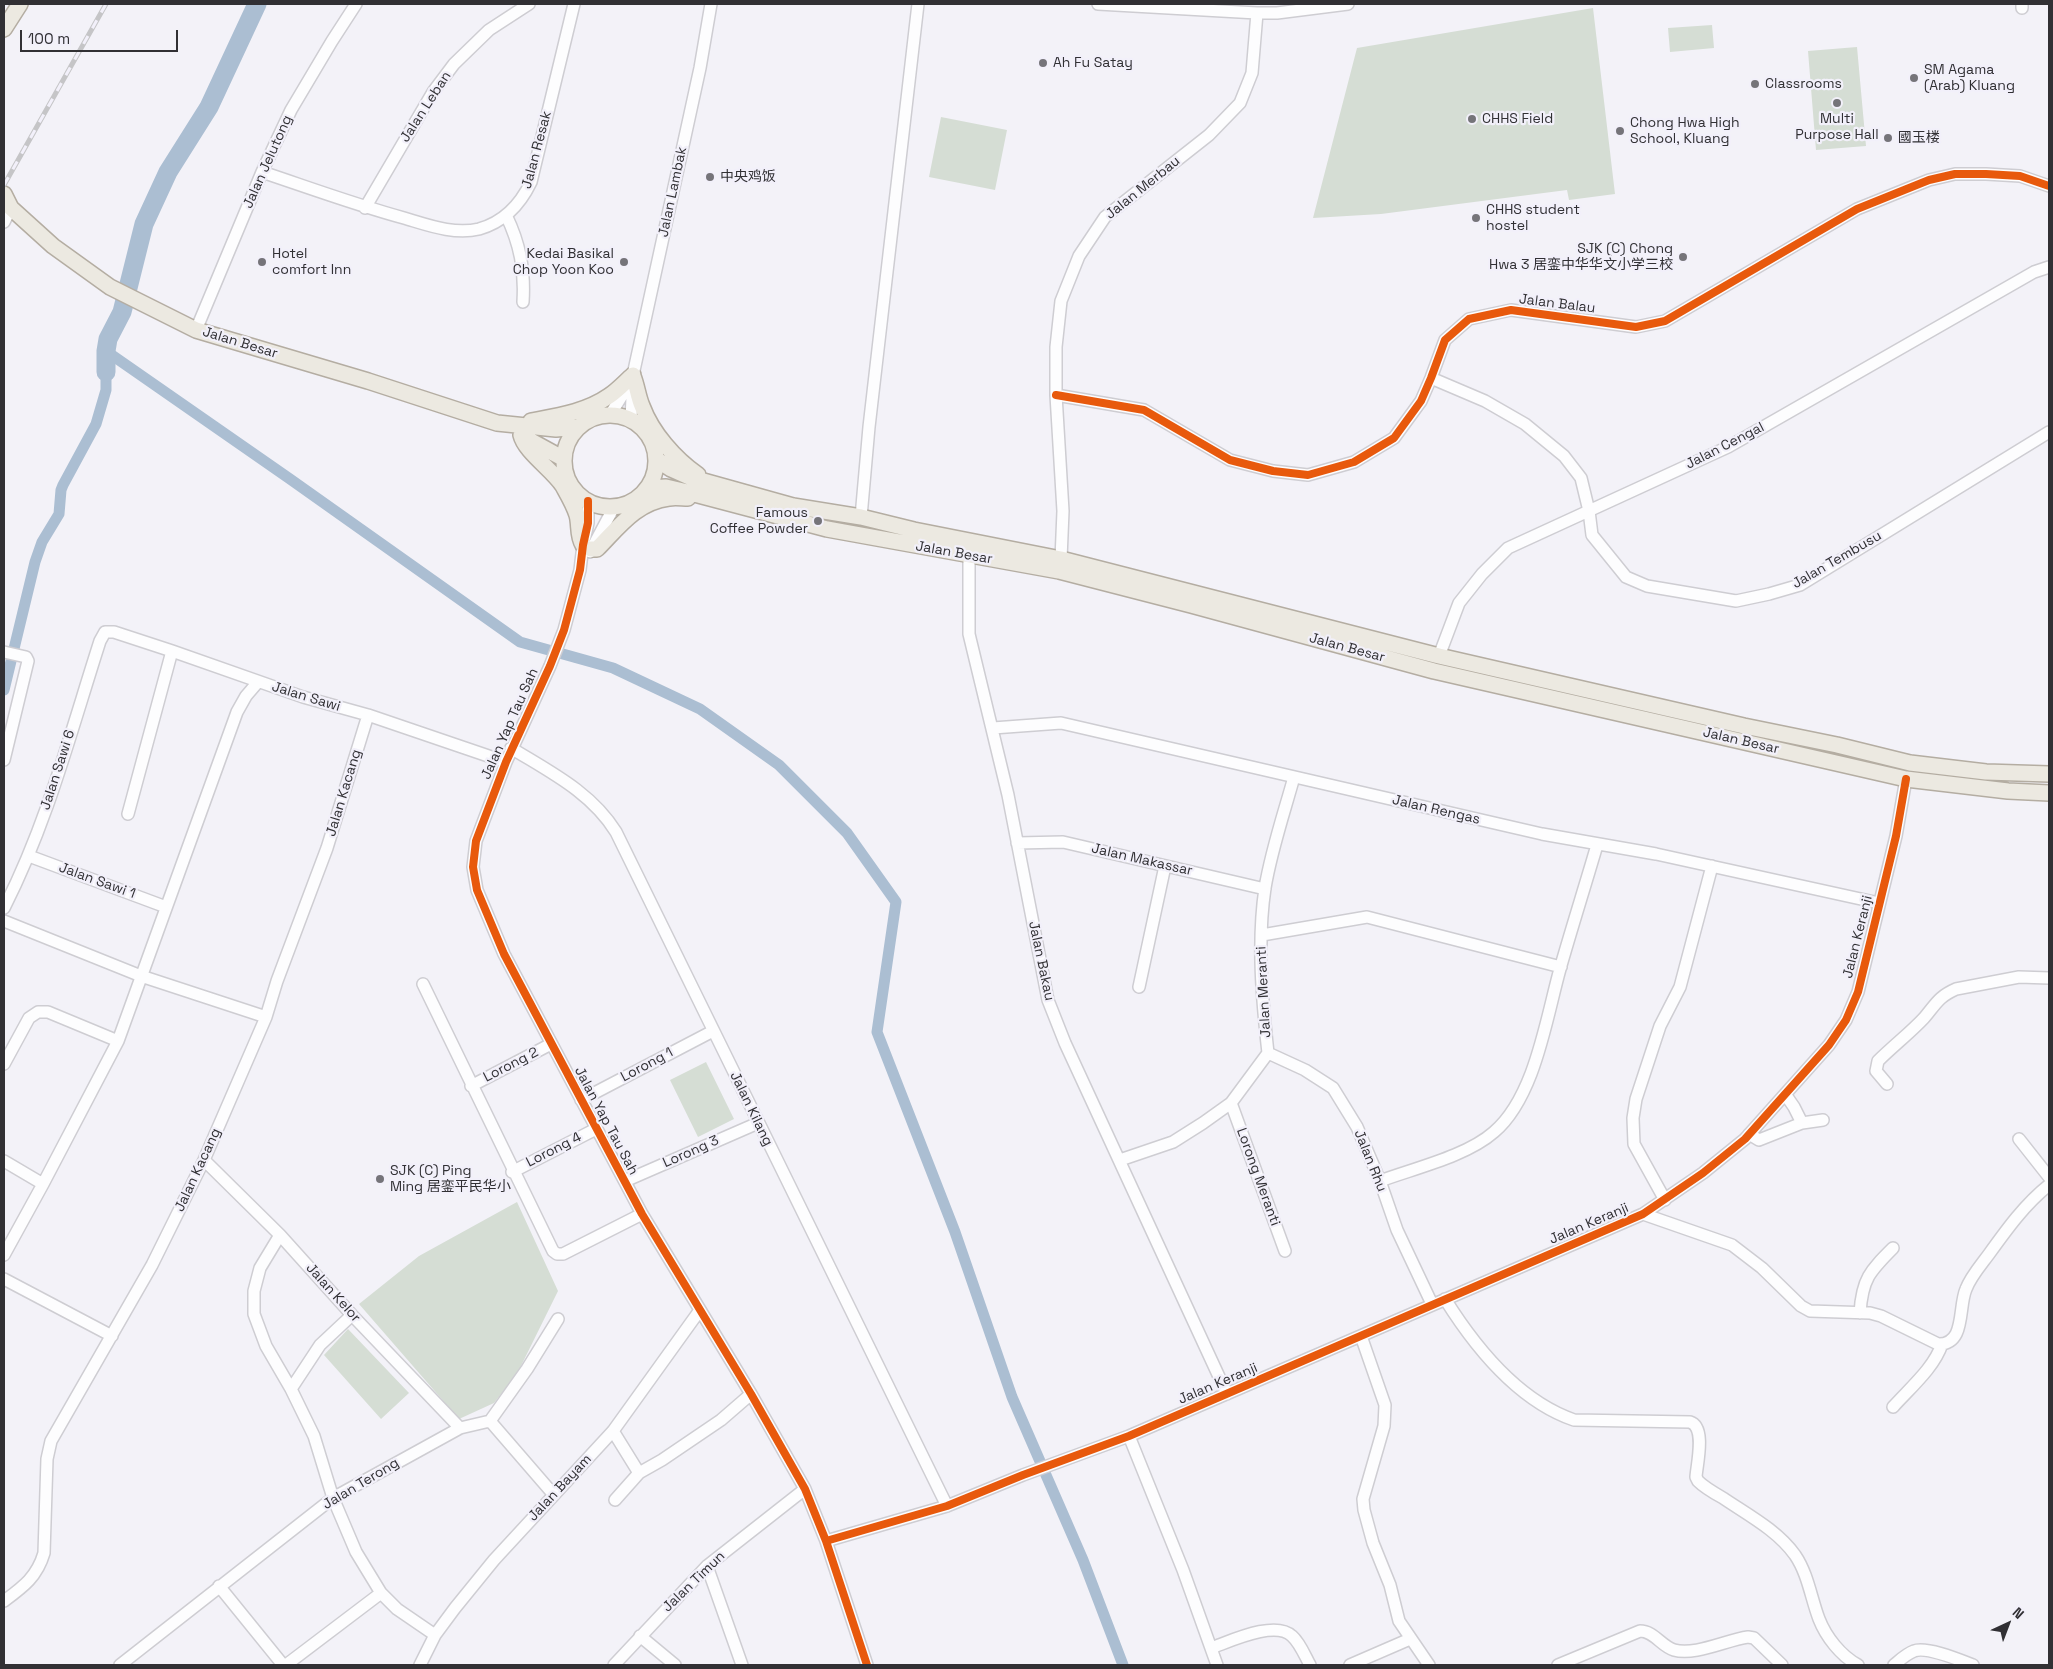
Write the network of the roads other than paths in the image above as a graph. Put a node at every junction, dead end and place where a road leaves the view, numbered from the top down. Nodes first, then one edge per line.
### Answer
1 (20, 4) edge
2 (356, 4) edge
3 (529, 4) edge
4 (574, 4) edge
5 (711, 4) edge
6 (918, 4) edge
7 (1098, 4) edge
8 (1348, 4) edge
9 (1257, 13) junction
10 (4, 29) edge
11 (262, 172) junction
12 (2049, 186) edge
13 (4, 194) edge
14 (8, 207) edge
15 (365, 208) junction
16 (506, 216) junction
17 (4, 222) edge
18 (2049, 267) edge
19 (523, 302) dead end
20 (196, 330) junction
21 (633, 377) junction
22 (1431, 378) junction
23 (1056, 395) junction
24 (610, 415) junction
25 (632, 420) junction
26 (578, 427) junction
27 (523, 431) junction
28 (2049, 432) edge
29 (564, 459) junction
30 (656, 459) junction
31 (648, 488) junction
32 (709, 490) junction
33 (588, 501) junction
34 (614, 507) junction
35 (1589, 511) junction
36 (861, 517) junction
37 (587, 547) junction
38 (969, 556) junction
39 (1061, 558) junction
40 (108, 631) joint
41 (172, 650) junction
42 (5, 653) edge
43 (1439, 656) junction
44 (258, 682) junction
45 (368, 715) junction
46 (993, 728) junction
47 (511, 748) junction
48 (4, 760) edge
49 (506, 762) junction
50 (2049, 774) edge
51 (1294, 777) junction
52 (1906, 779) junction
53 (2049, 793) edge
54 (128, 814) dead end
55 (1018, 843) junction
56 (1597, 845) junction
57 (29, 856) junction
58 (1165, 866) junction
59 (1712, 866) junction
60 (1265, 889) junction
61 (1879, 903) junction
62 (166, 906) junction
63 (4, 908) edge
64 (4, 921) edge
65 (1262, 935) junction
66 (1561, 967) junction
67 (141, 976) junction
68 (2049, 978) edge
69 (423, 984) dead end
70 (1139, 987) dead end
71 (266, 1017) junction
72 (713, 1031) junction
73 (118, 1042) junction
74 (552, 1044) junction
75 (1268, 1053) junction
76 (4, 1064) edge
77 (1887, 1084) dead end
78 (471, 1086) junction
79 (1785, 1094) junction
80 (581, 1100) junction
81 (1231, 1103) junction
82 (1823, 1120) dead end
83 (758, 1123) junction
84 (1802, 1123) junction
85 (596, 1129) junction
86 (1749, 1134) junction
87 (2019, 1139) dead end
88 (204, 1160) junction
89 (1120, 1160) junction
90 (4, 1161) edge
91 (512, 1172) junction
92 (2049, 1177) edge
93 (625, 1181) junction
94 (1380, 1181) junction
95 (43, 1184) junction
96 (2049, 1185) edge
97 (1666, 1200) junction
98 (642, 1214) junction
99 (1643, 1214) junction
100 (280, 1235) junction
101 (1893, 1248) dead end
102 (1285, 1251) dead end
103 (4, 1255) edge
104 (4, 1279) edge
105 (1445, 1299) junction
106 (1432, 1304) junction
107 (700, 1310) junction
108 (1860, 1312) junction
109 (352, 1315) junction
110 (558, 1319) dead end
111 (112, 1336) junction
112 (1361, 1336) junction
113 (1942, 1344) junction
114 (291, 1389) junction
115 (751, 1394) junction
116 (1227, 1394) junction
117 (1893, 1407) dead end
118 (490, 1421) junction
119 (460, 1428) junction
120 (613, 1431) junction
121 (1129, 1436) junction
122 (639, 1473) junction
123 (805, 1490) junction
124 (554, 1495) junction
125 (332, 1498) junction
126 (614, 1500) dead end
127 (947, 1506) junction
128 (826, 1541) junction
129 (707, 1566) junction
130 (219, 1586) junction
131 (381, 1593) junction
132 (4, 1601) edge
133 (434, 1635) junction
134 (640, 1636) junction
135 (1410, 1639) junction
136 (1211, 1648) junction
137 (132, 1662) edge
138 (120, 1665) edge
139 (284, 1665) edge
140 (420, 1665) edge
141 (614, 1665) edge
142 (675, 1665) edge
143 (742, 1665) edge
144 (867, 1665) edge
145 (1217, 1665) edge
146 (1310, 1665) edge
147 (1350, 1665) edge
148 (1429, 1665) edge
149 (1558, 1665) edge
150 (1782, 1665) edge
151 (1858, 1665) edge
152 (1894, 1665) edge
153 (1972, 1665) edge

1 - 10 main road
2 - 11 street, Jalan Jelutong
3 - 15 street, Jalan Leban
4 - 16 street, Jalan Resak
5 - 21 street, Jalan Lambak
6 - 36 street
7 - 9 street
8 - 9 street
9 - 23 street, Jalan Merbau
11 - 15 street, Jalan Resak
11 - 20 street, Jalan Jelutong
12 - 22 street, Jalan Balau
13 - 14 main road, Jalan Besar
14 - 17 street
14 - 20 main road, Jalan Besar
15 - 16 street, Jalan Resak
16 - 19 street
18 - 35 street, Jalan Cengal
20 - 27 main road, Jalan Besar
21 - 24 street
21 - 25 street
21 - 27 main road
21 - 32 main road
22 - 23 street, Jalan Balau
22 - 35 street, Jalan Tembusu
23 - 39 street, Jalan Merbau
24 - 25 main road, Jalan Besar
24 - 26 main road, Jalan Besar
25 - 30 main road
26 - 27 main road, Jalan Besar
26 - 29 main road
27 - 29 main road, Jalan Besar
27 - 37 main road
28 - 35 street, Jalan Tembusu
29 - 33 main road
30 - 31 main road
30 - 32 main road, Jalan Besar
31 - 32 main road, Jalan Besar
31 - 34 main road
32 - 36 main road, Jalan Besar
32 - 37 main road
32 - 38 main road, Jalan Besar
33 - 34 main road
33 - 37 street, Jalan Yap Tau Sah
34 - 37 street, Jalan Yap Tau Sah
35 - 43 street, Jalan Cengal
36 - 39 main road, Jalan Besar
37 - 47 street, Jalan Yap Tau Sah
38 - 46 street, Jalan Bakau
38 - 52 main road, Jalan Besar
39 - 43 main road, Jalan Besar
40 - 41 street, Jalan Sawi
40 - 57 street, Jalan Sawi 6
41 - 44 street, Jalan Sawi
41 - 54 street
42 - 48 street
43 - 50 main road, Jalan Besar
44 - 45 street, Jalan Sawi
44 - 62 street
45 - 49 street, Jalan Sawi
45 - 71 street, Jalan Kacang
46 - 51 street, Jalan Rengas
46 - 55 street, Jalan Bakau
47 - 49 street, Jalan Yap Tau Sah
47 - 72 street, Jalan Kilang
49 - 74 street, Jalan Yap Tau Sah
51 - 56 street, Jalan Rengas
51 - 60 street, Jalan Meranti
52 - 53 main road, Jalan Besar
52 - 61 street, Jalan Keranji
55 - 58 street, Jalan Makassar
55 - 89 street, Jalan Bakau
56 - 59 street, Jalan Rengas
56 - 66 street
57 - 62 street, Jalan Sawi 1
57 - 63 street, Jalan Sawi 6
58 - 60 street, Jalan Makassar
58 - 70 street
59 - 61 street, Jalan Rengas
59 - 97 street
60 - 65 street, Jalan Meranti
61 - 79 street, Jalan Keranji
62 - 67 street
64 - 67 street
65 - 66 street
65 - 75 street, Jalan Meranti
66 - 94 street
67 - 71 street
67 - 73 street
68 - 77 street
69 - 78 street
71 - 88 street, Jalan Kacang
72 - 80 street, Lorong 1
72 - 83 street, Jalan Kilang
73 - 76 street
73 - 95 street
74 - 78 street, Lorong 2
74 - 80 street, Jalan Yap Tau Sah
75 - 81 street, Jalan Meranti
75 - 94 street, Jalan Rhu
78 - 91 street
79 - 84 street
79 - 86 street, Jalan Keranji
80 - 85 street, Jalan Yap Tau Sah
81 - 89 street, Jalan Meranti
81 - 102 street, Lorong Meranti
82 - 84 street
83 - 93 street, Lorong 3
83 - 127 street, Jalan Kilang
84 - 86 street
85 - 91 street, Lorong 4
85 - 93 street, Jalan Yap Tau Sah
86 - 97 street, Jalan Keranji
87 - 92 street
88 - 100 street, Jalan Kelor
88 - 111 street, Jalan Kacang
89 - 116 street, Jalan Bakau
90 - 95 street
91 - 98 street
93 - 98 street, Jalan Yap Tau Sah
94 - 106 street, Jalan Rhu
95 - 103 street
96 - 113 street
97 - 99 street, Jalan Keranji
98 - 107 street, Jalan Yap Tau Sah
99 - 105 street, Jalan Keranji
99 - 108 street
100 - 109 street, Jalan Kelor
100 - 114 street
101 - 108 street
104 - 111 street
105 - 106 street, Jalan Keranji
105 - 151 street
106 - 112 street, Jalan Keranji
107 - 115 street, Jalan Yap Tau Sah
107 - 120 street, Jalan Bayam
108 - 113 street
109 - 114 street
109 - 119 street, Jalan Kelor
110 - 118 street
111 - 132 street, Jalan Kacang
112 - 116 street, Jalan Keranji
112 - 135 street
113 - 117 street
114 - 125 street
115 - 122 street
115 - 123 street, Jalan Yap Tau Sah
116 - 121 street, Jalan Keranji
118 - 119 street, Jalan Terong
118 - 124 street
119 - 125 street, Jalan Terong
120 - 122 street
120 - 124 street, Jalan Bayam
121 - 127 street, Jalan Keranji
121 - 136 street
122 - 126 street
123 - 128 street, Jalan Yap Tau Sah
123 - 129 street, Jalan Timun
124 - 133 street, Jalan Bayam
125 - 130 street, Jalan Terong
125 - 131 street
127 - 128 street
128 - 144 street, Jalan Yap Tau Sah
129 - 134 street, Jalan Timun
129 - 143 street
130 - 137 street, Jalan Terong
130 - 139 street
131 - 133 street
131 - 139 street
133 - 140 street, Jalan Bayam
134 - 141 street, Jalan Timun
134 - 142 street
135 - 147 street
135 - 148 street
136 - 145 street
136 - 146 street
137 - 138 street, Jalan Terong
149 - 150 street
152 - 153 street

